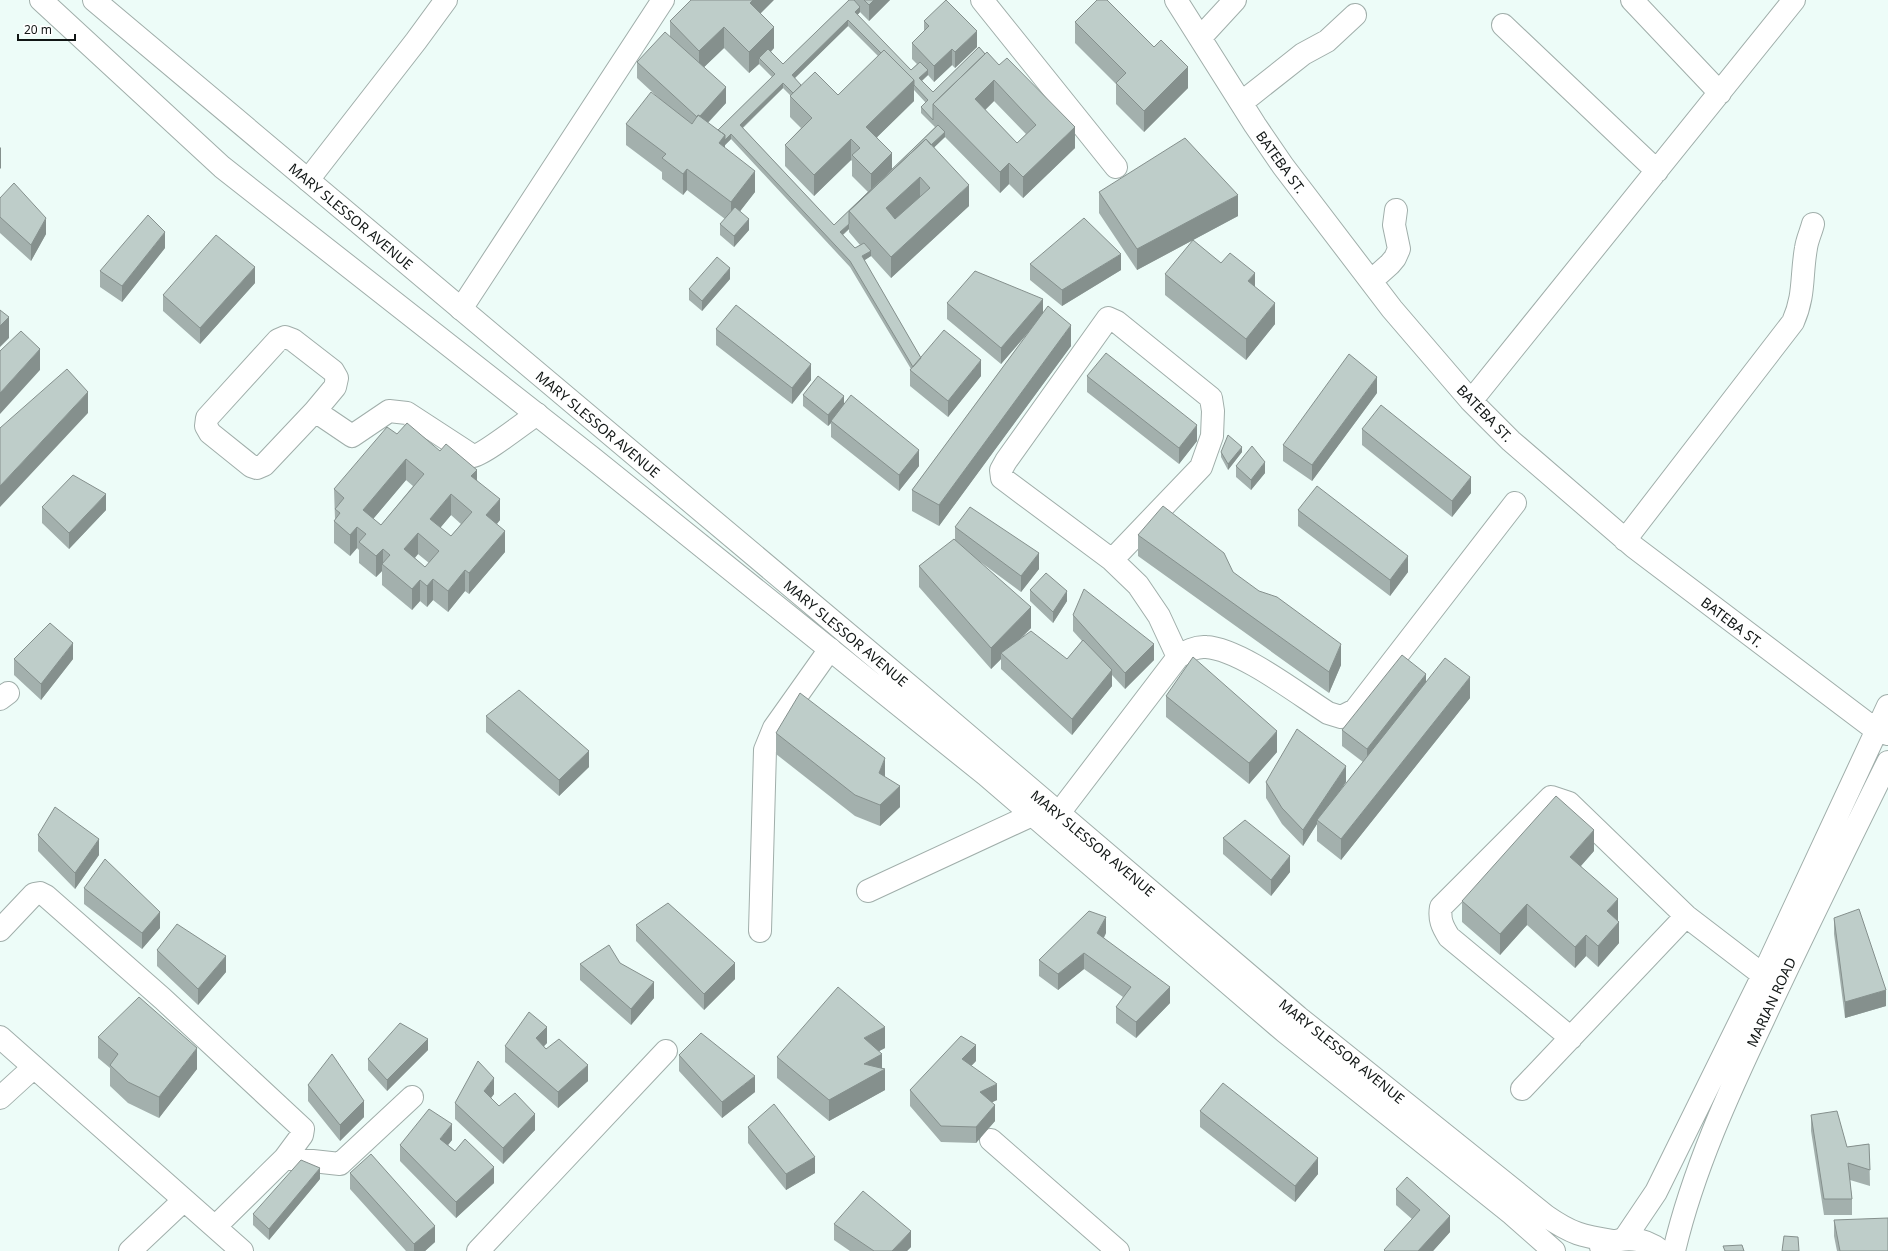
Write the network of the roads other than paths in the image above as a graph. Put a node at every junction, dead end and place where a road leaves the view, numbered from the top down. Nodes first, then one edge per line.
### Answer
1 (41, 0) edge
2 (94, 0) edge
3 (446, 0) edge
4 (663, 0) edge
5 (982, 0) edge
6 (1176, 0) edge
7 (1235, 0) edge
8 (1632, 0) edge
9 (1794, 0) edge
10 (1355, 15) dead end
11 (1503, 25) dead end
12 (1200, 38) junction
13 (1720, 92) junction
14 (1241, 103) junction
15 (1116, 167) dead end
16 (1657, 170) junction
17 (308, 180) junction
18 (1396, 210) dead end
19 (1813, 224) dead end
20 (1371, 281) junction
21 (462, 309) junction
22 (1471, 401) junction
23 (315, 411) junction
24 (537, 414) junction
25 (1515, 503) dead end
26 (1625, 540) junction
27 (1112, 560) junction
28 (830, 649) junction
29 (1178, 657) junction
30 (1888, 706) edge
31 (1882, 732) edge
32 (1888, 762) edge
33 (1059, 813) junction
34 (1032, 815) junction
35 (868, 891) dead end
36 (1686, 916) junction
37 (0, 930) edge
38 (760, 931) dead end
39 (1763, 975) junction
40 (0, 1037) edge
41 (1571, 1038) junction
42 (666, 1051) dead end
43 (34, 1067) junction
44 (1522, 1089) dead end
45 (0, 1098) edge
46 (412, 1098) dead end
47 (991, 1140) dead end
48 (285, 1158) junction
49 (184, 1200) junction
50 (215, 1227) junction
51 (1611, 1243) edge
52 (130, 1251) edge
53 (242, 1251) edge
54 (478, 1251) edge
55 (1118, 1251) edge
56 (1554, 1251) edge
57 (1661, 1251) edge
58 (1674, 1251) edge

1 - 24 street, MARY SLESSOR AVENUE
2 - 17 street, MARY SLESSOR AVENUE
3 - 17 street
4 - 21 street
5 - 15 street
6 - 12 street, BATEBA ST.
7 - 12 street
8 - 13 street
9 - 13 street
10 - 14 street
11 - 16 street
12 - 14 street, BATEBA ST.
13 - 16 street
14 - 20 street, BATEBA ST.
16 - 22 street
17 - 21 street, MARY SLESSOR AVENUE
18 - 20 street
19 - 26 street
20 - 22 street, BATEBA ST.
21 - 33 street, MARY SLESSOR AVENUE
22 - 26 street, BATEBA ST.
23 - 23 street
23 - 24 street
24 - 28 street, MARY SLESSOR AVENUE
25 - 29 street
26 - 31 street, BATEBA ST.
27 - 27 street
27 - 29 street
28 - 34 street, MARY SLESSOR AVENUE
28 - 38 street
29 - 33 street
30 - 31 street
31 - 39 street
32 - 58 street, MARIAN ROAD
33 - 51 street, MARY SLESSOR AVENUE
34 - 35 street
34 - 56 street, MARY SLESSOR AVENUE
36 - 39 street
36 - 41 street
36 - 41 street
37 - 48 street
39 - 51 street
40 - 43 street
41 - 44 street
42 - 54 street
43 - 45 street
43 - 49 street
46 - 48 street
47 - 55 street
48 - 50 street
49 - 50 street
49 - 52 street
50 - 53 street
51 - 57 street, MARY SLESSOR AVENUE

